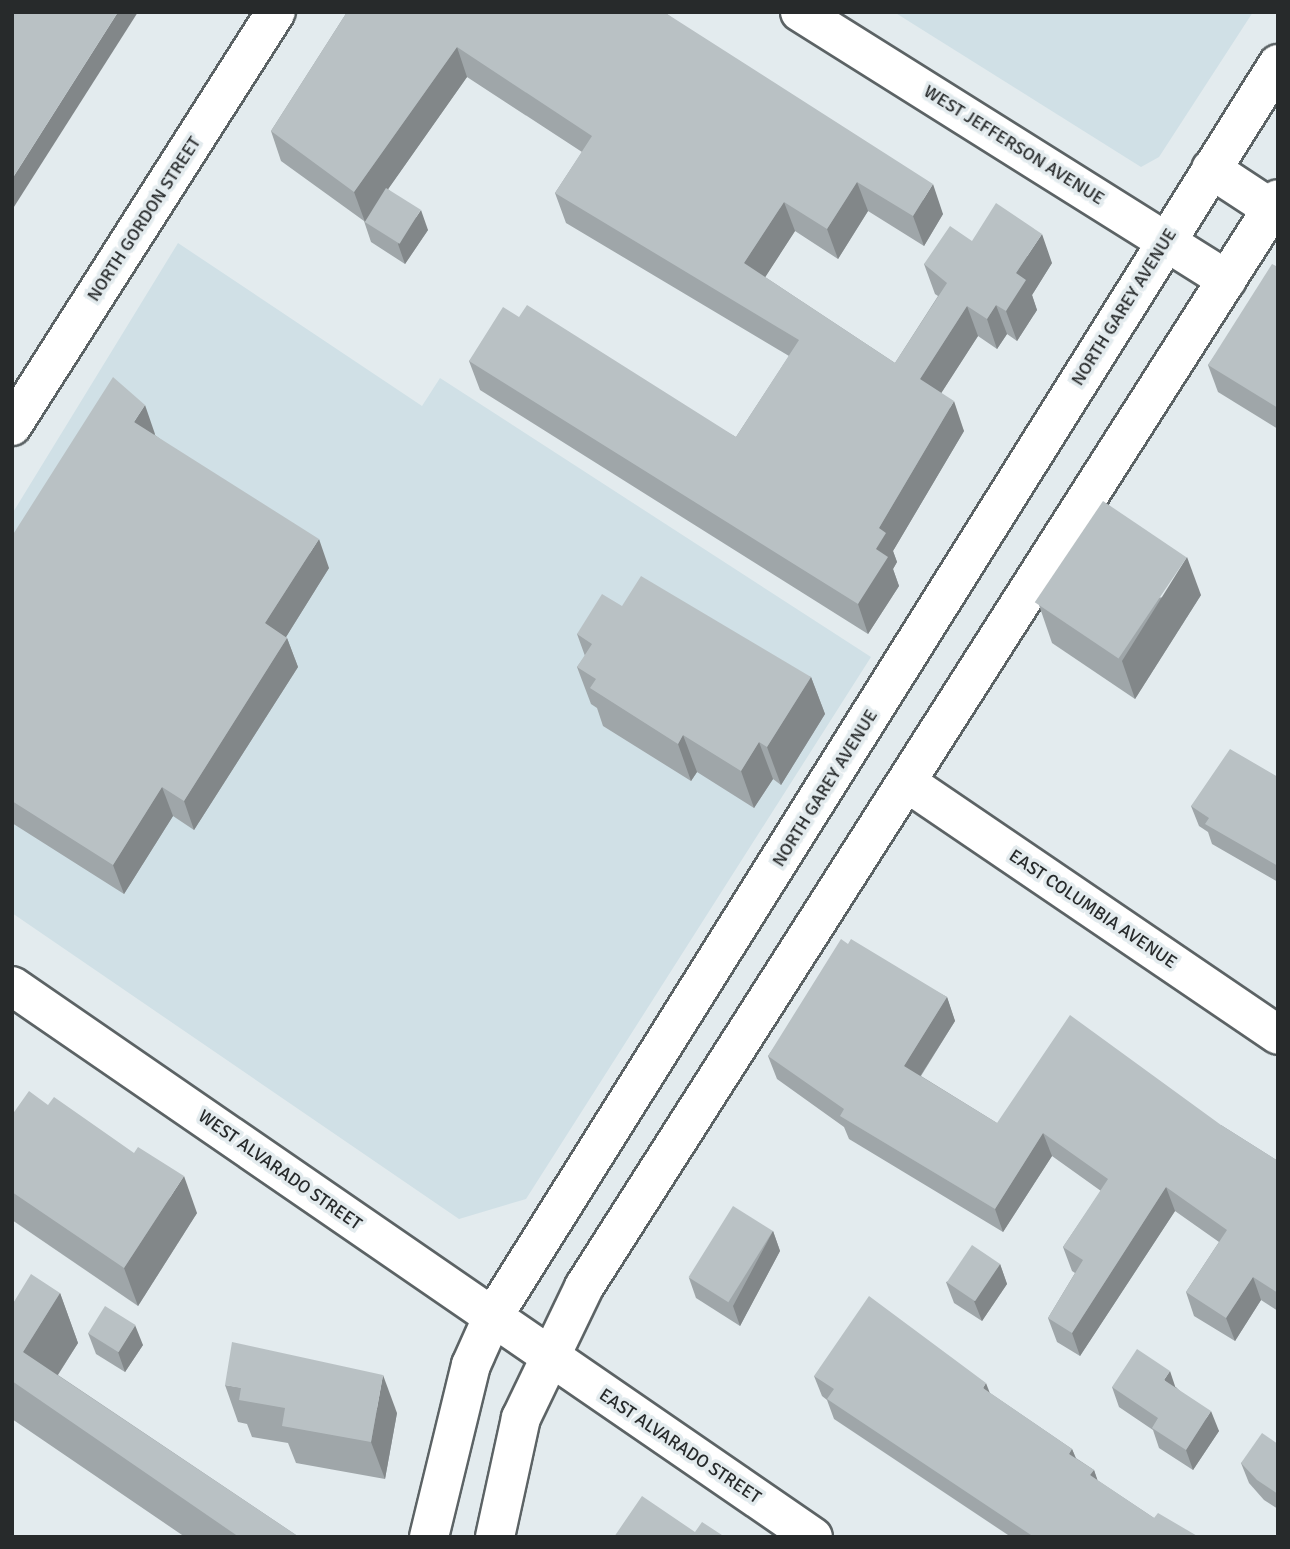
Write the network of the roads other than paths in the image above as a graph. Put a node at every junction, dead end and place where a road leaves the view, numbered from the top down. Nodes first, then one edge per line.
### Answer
1 (276, 12) edge
2 (800, 12) edge
3 (1278, 64) edge
4 (1211, 169) junction
5 (1276, 207) edge
6 (1166, 240) junction
7 (1227, 279) junction
8 (12, 426) edge
9 (909, 784) junction
10 (12, 986) edge
11 (1278, 1035) edge
12 (492, 1318) junction
13 (546, 1356) junction
14 (429, 1537) edge
15 (495, 1537) edge
16 (813, 1537) edge

1 - 8 main road, NORTH GORDON STREET
2 - 6 main road, WEST JEFFERSON AVENUE
3 - 4 main road, NORTH GAREY AVENUE
4 - 5 main road
4 - 6 main road, NORTH GAREY AVENUE
5 - 7 main road
6 - 7 main road, WEST JEFFERSON AVENUE
6 - 12 main road, NORTH GAREY AVENUE
7 - 9 main road
9 - 11 main road, EAST COLUMBIA AVENUE
9 - 13 main road
10 - 12 main road, WEST ALVARADO STREET
12 - 13 main road, WEST ALVARADO STREET
12 - 14 main road, NORTH GAREY AVENUE
13 - 15 main road
13 - 16 main road, EAST ALVARADO STREET

